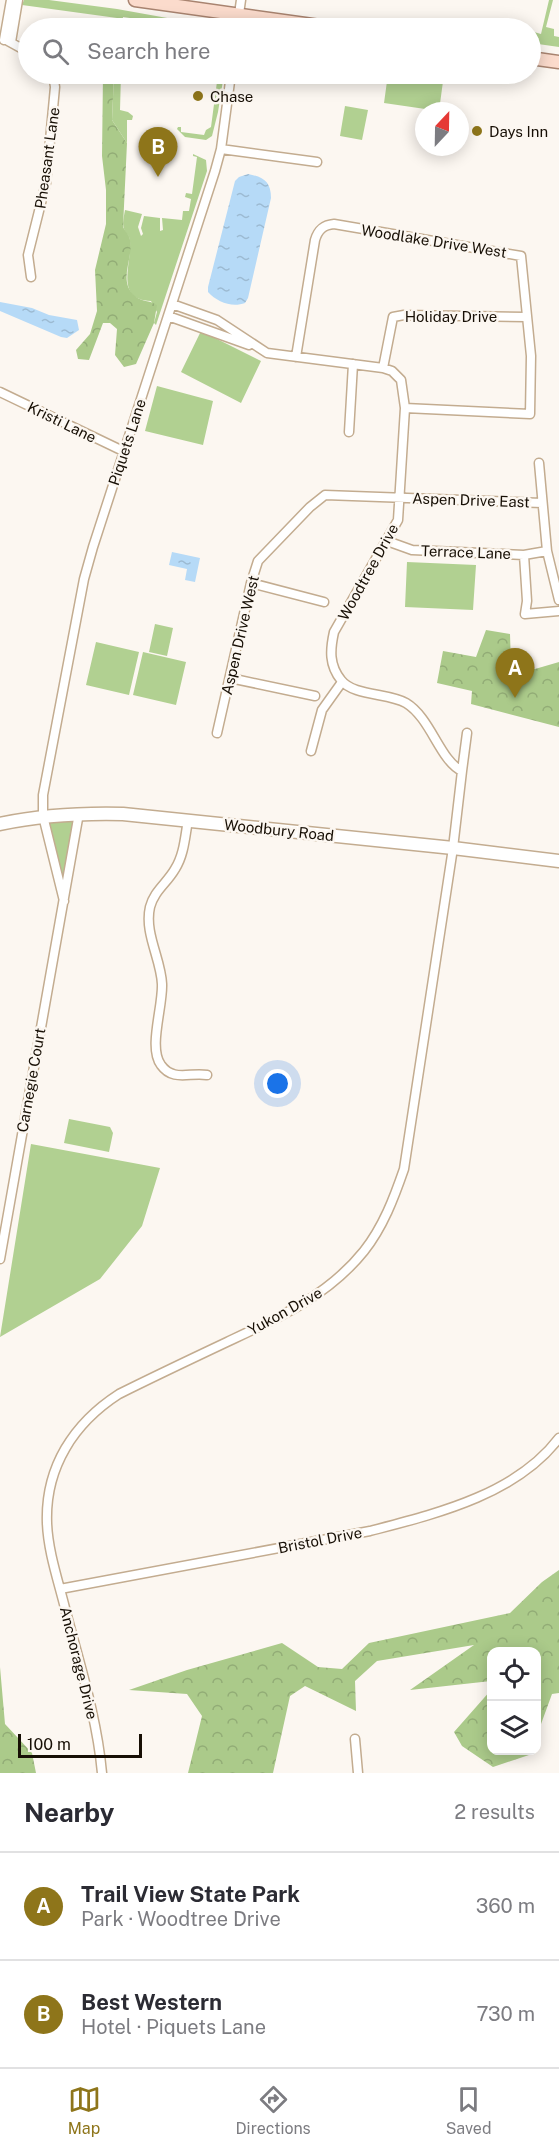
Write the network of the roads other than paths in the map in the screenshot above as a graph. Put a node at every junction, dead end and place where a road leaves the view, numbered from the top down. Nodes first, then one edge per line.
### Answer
1 (11, 0) edge
2 (18, 0) edge
3 (135, 0) edge
4 (241, 0) edge
5 (239, 15) junction
6 (239, 18) edge
7 (261, 18) edge
8 (5, 41) edge
9 (541, 59) edge
10 (559, 62) edge
11 (55, 84) edge
12 (230, 84) edge
13 (221, 149) junction
14 (317, 162) dead end
15 (31, 277) dead end
16 (172, 304) junction
17 (168, 316) junction
18 (526, 317) junction
19 (256, 347) junction
20 (296, 357) junction
21 (353, 364) junction
22 (383, 368) junction
23 (0, 393) edge
24 (405, 408) junction
25 (349, 432) dead end
26 (123, 451) junction
27 (539, 463) dead end
28 (400, 498) junction
29 (542, 503) junction
30 (387, 541) junction
31 (547, 551) junction
32 (524, 555) junction
33 (251, 583) junction
34 (559, 600) edge
35 (324, 602) dead end
36 (559, 610) edge
37 (230, 678) junction
38 (342, 682) junction
39 (315, 696) dead end
40 (217, 733) dead end
41 (467, 733) dead end
42 (311, 751) dead end
43 (462, 771) junction
44 (79, 813) junction
45 (43, 816) junction
46 (188, 820) junction
47 (0, 824) edge
48 (453, 848) junction
49 (559, 861) edge
50 (64, 901) junction
51 (207, 1074) dead end
52 (0, 1259) edge
53 (559, 1438) edge
54 (60, 1589) junction
55 (355, 1739) dead end
56 (102, 1773) edge
57 (358, 1773) edge

1 - 8 street
2 - 8 street
3 - 5 main road
4 - 5 street
5 - 6 street
5 - 7 main road
9 - 10 main road
11 - 15 street, Pheasant Lane
12 - 13 street, Piquets Lane
13 - 14 street
13 - 16 street, Piquets Lane
16 - 17 street, Piquets Lane
16 - 19 street
17 - 19 street
17 - 26 street, Piquets Lane
18 - 20 street, Woodlake Drive West
18 - 22 street, Holiday Drive
18 - 24 street, Woodlake Drive West
19 - 20 street
20 - 21 street
21 - 22 street
21 - 25 street
22 - 24 street, Woodtree Drive
23 - 26 street, Kristi Lane
24 - 28 street, Woodtree Drive
26 - 45 street, Piquets Lane
27 - 29 street
28 - 29 street, Aspen Drive East
28 - 30 street, Woodtree Drive
28 - 33 street, Aspen Drive West
29 - 31 street
30 - 32 street, Terrace Lane
30 - 38 street, Woodtree Drive
31 - 32 street, Terrace Lane
31 - 34 street
32 - 36 street
33 - 35 street
33 - 37 street, Aspen Drive West
37 - 39 street
37 - 40 street, Aspen Drive West
38 - 42 street
38 - 43 street
41 - 43 street
43 - 48 street
44 - 45 main road, Woodbury Road
44 - 46 main road, Woodbury Road
44 - 50 street, Carnegie Court
45 - 47 main road, Woodbury Road
45 - 50 street, Carnegie Court
46 - 48 main road, Woodbury Road
46 - 51 street
48 - 49 main road, Woodbury Road
48 - 54 street, Yukon Drive
50 - 52 street, Carnegie Court
53 - 54 street, Bristol Drive
54 - 56 street, Anchorage Drive
55 - 57 street

